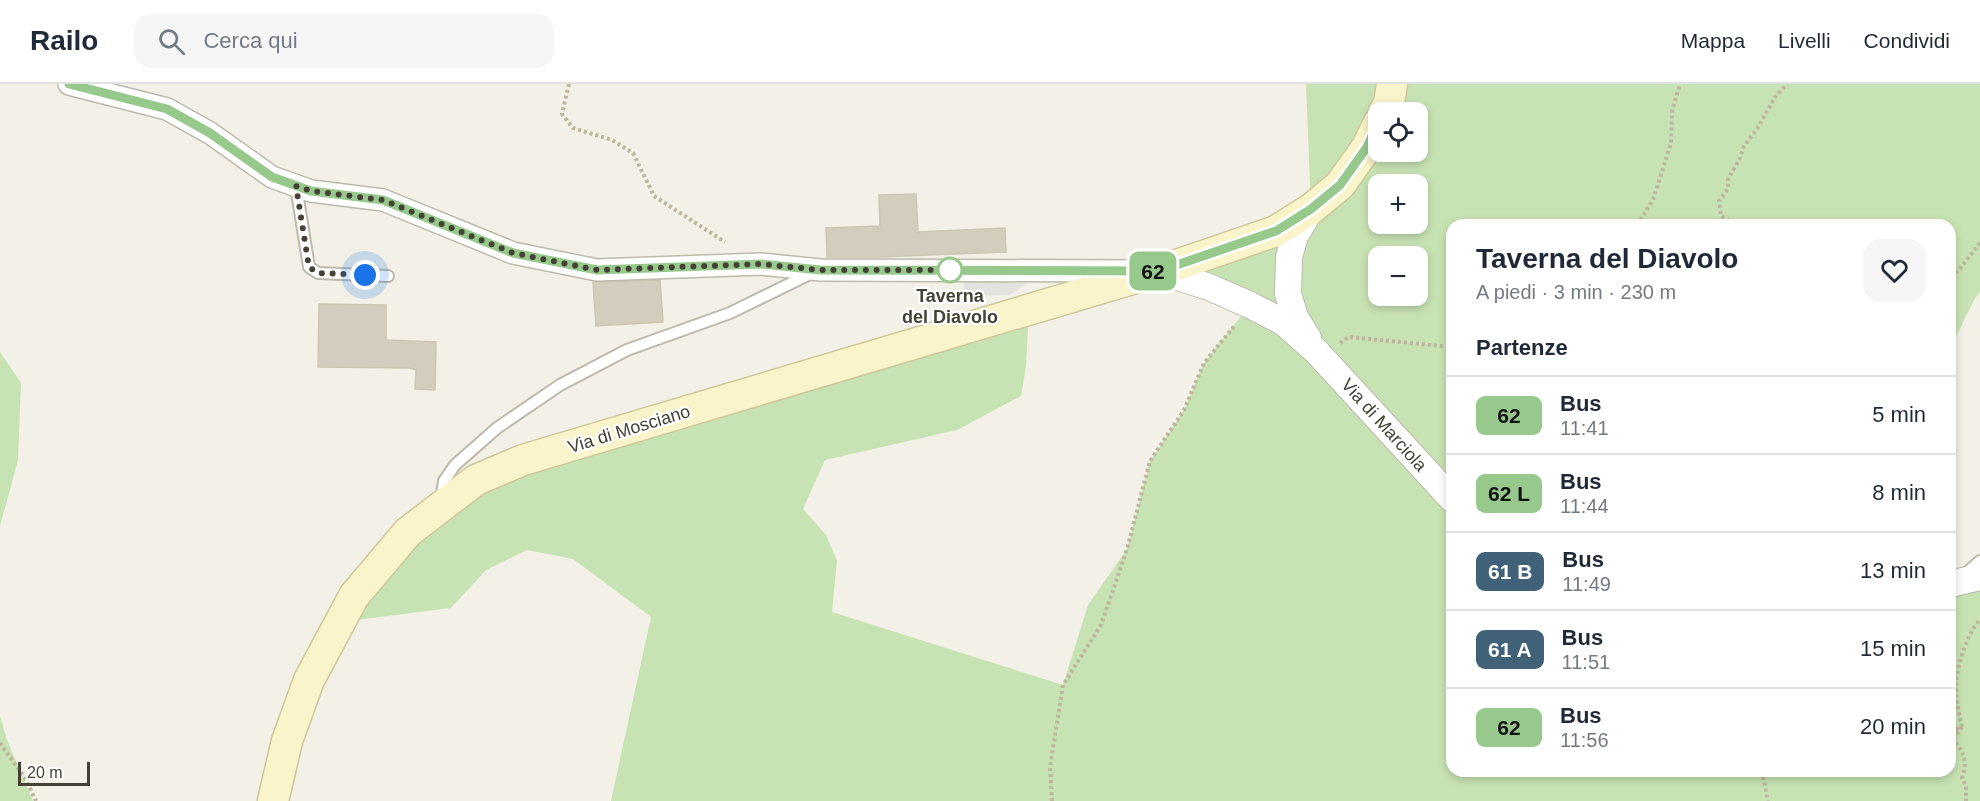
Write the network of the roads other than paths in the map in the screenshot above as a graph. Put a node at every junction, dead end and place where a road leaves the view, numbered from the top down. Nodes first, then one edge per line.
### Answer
1 (69, 84) edge
2 (1392, 84) edge
3 (1389, 102) edge
4 (1368, 145) edge
5 (296, 186) junction
6 (1311, 209) junction
7 (820, 270) junction
8 (1159, 271) junction
9 (388, 276) dead end
10 (1316, 351) junction
11 (1446, 492) edge
12 (440, 507) junction
13 (1980, 561) edge
14 (1962, 581) edge
15 (273, 801) edge

1 - 5 street
2 - 3 main road
4 - 6 main road, Via di Mosciano
5 - 7 street
5 - 9 lane
6 - 8 main road, Via di Mosciano
6 - 10 street, Via di Marciola
7 - 8 street
7 - 12 lane
8 - 10 street, Via di Marciola
8 - 12 main road, Via di Mosciano
10 - 11 street, Via di Marciola
12 - 15 main road, Via di Mosciano
13 - 14 lane

